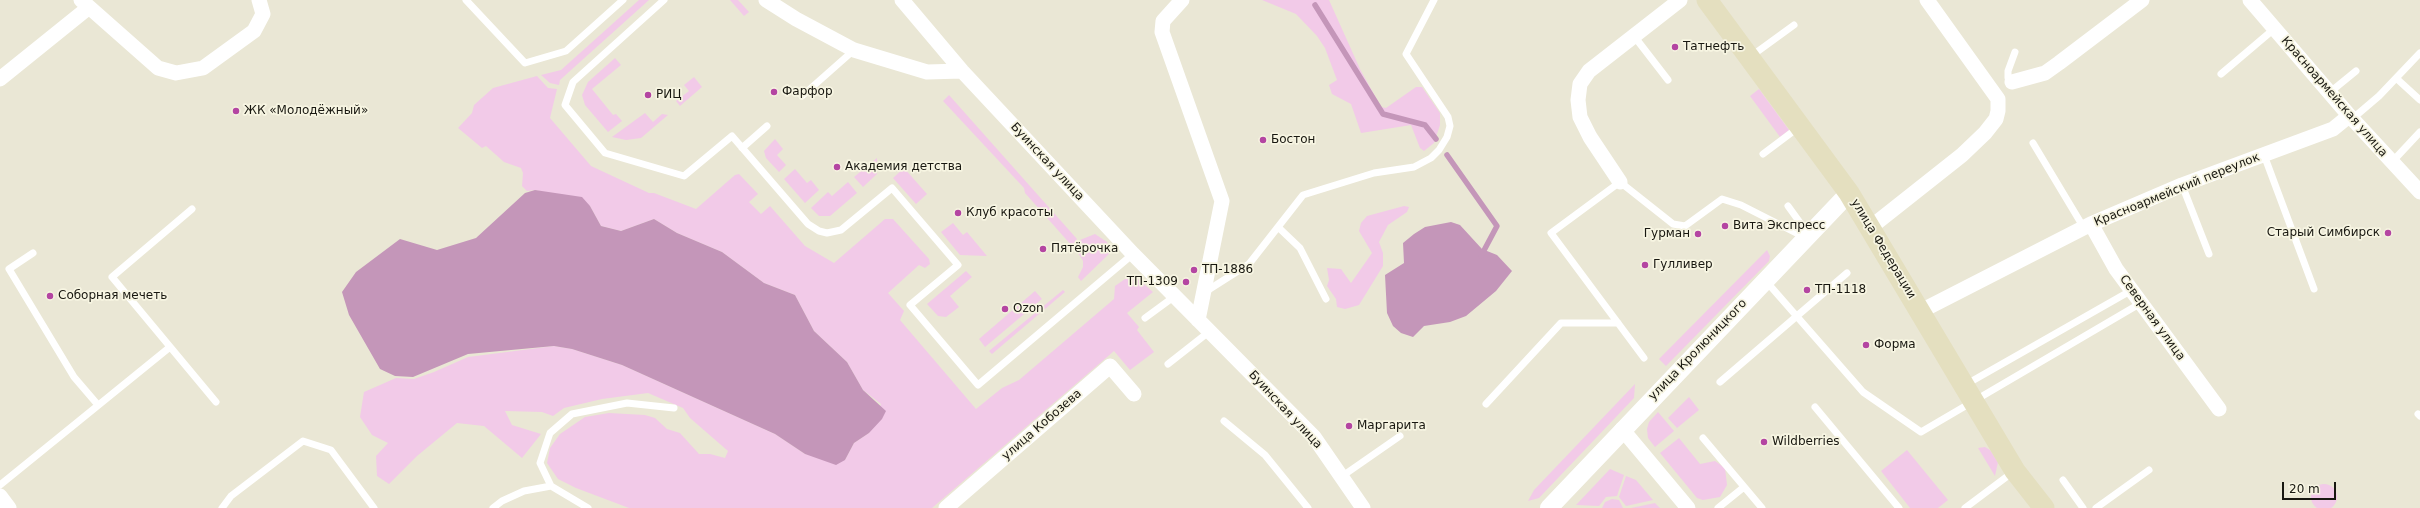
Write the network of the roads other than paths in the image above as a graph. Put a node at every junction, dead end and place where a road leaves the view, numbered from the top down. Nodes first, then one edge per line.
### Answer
1 (259, 0) edge
2 (466, 0) edge
3 (623, 0) edge
4 (664, 0) edge
5 (766, 0) edge
6 (902, 0) edge
7 (1182, 0) edge
8 (1434, 0) edge
9 (1680, 0) edge
10 (1707, 0) edge
11 (1927, 0) edge
12 (2142, 0) edge
13 (2252, 1) edge
14 (84, 4) edge
15 (1794, 25) dead end
16 (2274, 29) junction
17 (1634, 36) junction
18 (854, 50) junction
19 (2014, 52) dead end
20 (2420, 53) edge
21 (1750, 57) junction
22 (962, 71) junction
23 (2356, 71) dead end
24 (2222, 74) dead end
25 (2396, 78) junction
26 (0, 79) edge
27 (1668, 80) dead end
28 (2012, 82) joint
29 (2329, 93) junction
30 (802, 96) dead end
31 (2420, 100) edge
32 (2351, 117) junction
33 (1801, 125) junction
34 (767, 126) dead end
35 (2420, 132) edge
36 (2033, 144) dead end
37 (742, 148) junction
38 (1762, 154) dead end
39 (2264, 155) junction
40 (2392, 162) junction
41 (1620, 182) junction
42 (2182, 185) junction
43 (2420, 192) edge
44 (1850, 193) junction
45 (1788, 206) dead end
46 (192, 209) dead end
47 (2087, 226) junction
48 (1278, 227) junction
49 (1871, 227) junction
50 (1807, 236) junction
51 (33, 253) dead end
52 (1133, 254) junction
53 (2209, 254) dead end
54 (1847, 273) dead end
55 (1765, 280) junction
56 (2314, 289) dead end
57 (2132, 290) junction
58 (1204, 293) junction
59 (1175, 296) junction
60 (1326, 299) dead end
61 (2141, 303) junction
62 (1921, 311) junction
63 (1797, 317) junction
64 (1145, 318) dead end
65 (1198, 320) junction
66 (1618, 323) junction
67 (1210, 331) junction
68 (170, 347) junction
69 (1644, 358) dead end
70 (1168, 364) dead end
71 (1720, 382) dead end
72 (1134, 394) dead end
73 (1970, 394) junction
74 (216, 402) dead end
75 (1486, 404) dead end
76 (98, 405) junction
77 (1815, 407) dead end
78 (674, 408) dead end
79 (2219, 409) dead end
80 (1224, 421) dead end
81 (1622, 429) junction
82 (1400, 436) dead end
83 (1703, 438) dead end
84 (2149, 470) dead end
85 (2015, 471) junction
86 (1341, 477) junction
87 (2063, 480) dead end
88 (0, 485) edge
89 (551, 486) junction
90 (1744, 487) junction
91 (0, 496) edge
92 (10, 508) edge
93 (222, 508) edge
94 (374, 508) edge
95 (493, 508) edge
96 (588, 508) edge
97 (946, 508) edge
98 (1308, 508) edge
99 (1362, 508) edge
100 (1549, 508) edge
101 (1688, 508) edge
102 (1718, 508) edge
103 (1762, 508) edge
104 (1899, 508) edge
105 (1965, 508) edge
106 (2044, 508) edge
107 (2083, 508) edge
108 (2096, 508) edge

1 - 14 street
2 - 3 lane
4 - 37 lane
5 - 18 street
6 - 22 street, Буинская улица
7 - 58 street
8 - 48 lane
9 - 17 street
10 - 21 main road, улица Федерации
11 - 49 street
12 - 28 street
13 - 16 street, Красноармейская улица
14 - 26 street
15 - 21 lane
16 - 24 lane
16 - 29 street, Красноармейская улица
17 - 27 lane
17 - 41 street
18 - 22 street
18 - 30 lane
19 - 28 lane
20 - 25 lane
21 - 33 main road, улица Федерации
22 - 52 street, Буинская улица
23 - 29 lane
25 - 31 lane
25 - 32 lane
29 - 32 street, Красноармейская улица
32 - 39 street, Красноармейский переулок
32 - 40 street, Красноармейская улица
33 - 38 lane
33 - 44 main road, улица Федерации
34 - 37 lane
35 - 40 lane
36 - 47 lane
37 - 52 lane
39 - 42 street, Красноармейский переулок
39 - 56 lane
40 - 43 street, Красноармейская улица
41 - 50 lane
41 - 66 lane
42 - 47 street, Красноармейский переулок
42 - 53 lane
44 - 49 main road, улица Федерации
44 - 50 street, улица Кролюницкого
45 - 50 lane
46 - 68 lane
47 - 57 street, Северная улица
47 - 62 street, Красноармейский переулок
48 - 58 lane
48 - 60 lane
49 - 62 main road, улица Федерации
50 - 55 street, улица Кролюницкого
51 - 76 lane
52 - 59 street, Буинская улица
54 - 63 lane
55 - 63 lane
55 - 81 street, улица Кролюницкого
57 - 61 street, Северная улица
57 - 73 lane
58 - 65 street
59 - 64 lane
59 - 65 street, Буинская улица
61 - 73 lane
61 - 79 street, Северная улица
62 - 73 main road, улица Федерации
63 - 71 lane
63 - 73 lane
65 - 67 street, Буинская улица
66 - 69 lane
66 - 75 lane
67 - 70 lane
67 - 86 street, Буинская улица
68 - 74 lane
68 - 76 lane
72 - 97 street, улица Кобозева
73 - 85 main road, улица Федерации
76 - 88 lane
77 - 104 lane
78 - 89 lane
80 - 98 lane
81 - 100 street, улица Кролюницкого
81 - 101 street
82 - 86 lane
83 - 90 lane
84 - 108 lane
85 - 105 lane
85 - 106 main road, улица Федерации
86 - 99 street, Буинская улица
87 - 107 lane
89 - 95 lane
89 - 96 lane
90 - 102 lane
90 - 103 lane
91 - 92 street
93 - 94 lane

